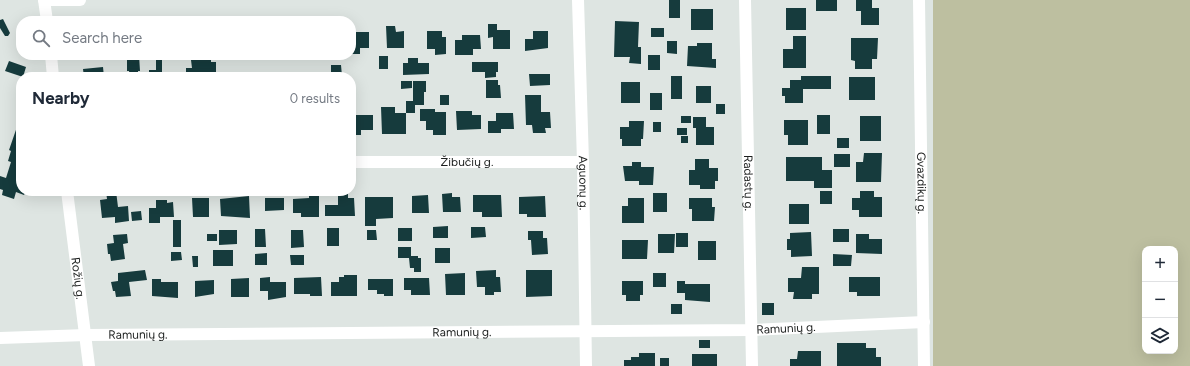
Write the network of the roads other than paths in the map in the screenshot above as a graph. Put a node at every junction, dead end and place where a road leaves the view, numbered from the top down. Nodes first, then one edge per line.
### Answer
1 (44, 0) edge
2 (80, 0) edge
3 (578, 0) edge
4 (745, 0) edge
5 (919, 0) edge
6 (46, 16) edge
7 (52, 60) edge
8 (53, 72) edge
9 (356, 162) edge
10 (584, 162) junction
11 (68, 196) edge
12 (924, 322) junction
13 (587, 330) junction
14 (751, 330) junction
15 (86, 335) junction
16 (0, 338) edge
17 (89, 366) edge
18 (586, 366) edge
19 (752, 366) edge
20 (924, 366) edge

1 - 2 street
1 - 6 street
3 - 10 street, Aguonų g.
4 - 14 street, Radastų g.
5 - 12 street, Gvazdikų g.
7 - 8 street
9 - 10 street, Žibučių g.
10 - 13 street, Aguonų g.
11 - 15 street, Rožių g.
12 - 14 street, Ramunių g.
12 - 20 street, Gvazdikų g.
13 - 14 street, Ramunių g.
13 - 15 street, Ramunių g.
13 - 18 street, Aguonų g.
14 - 19 street, Radastų g.
15 - 16 street, Ramunių g.
15 - 17 street, Rožių g.

